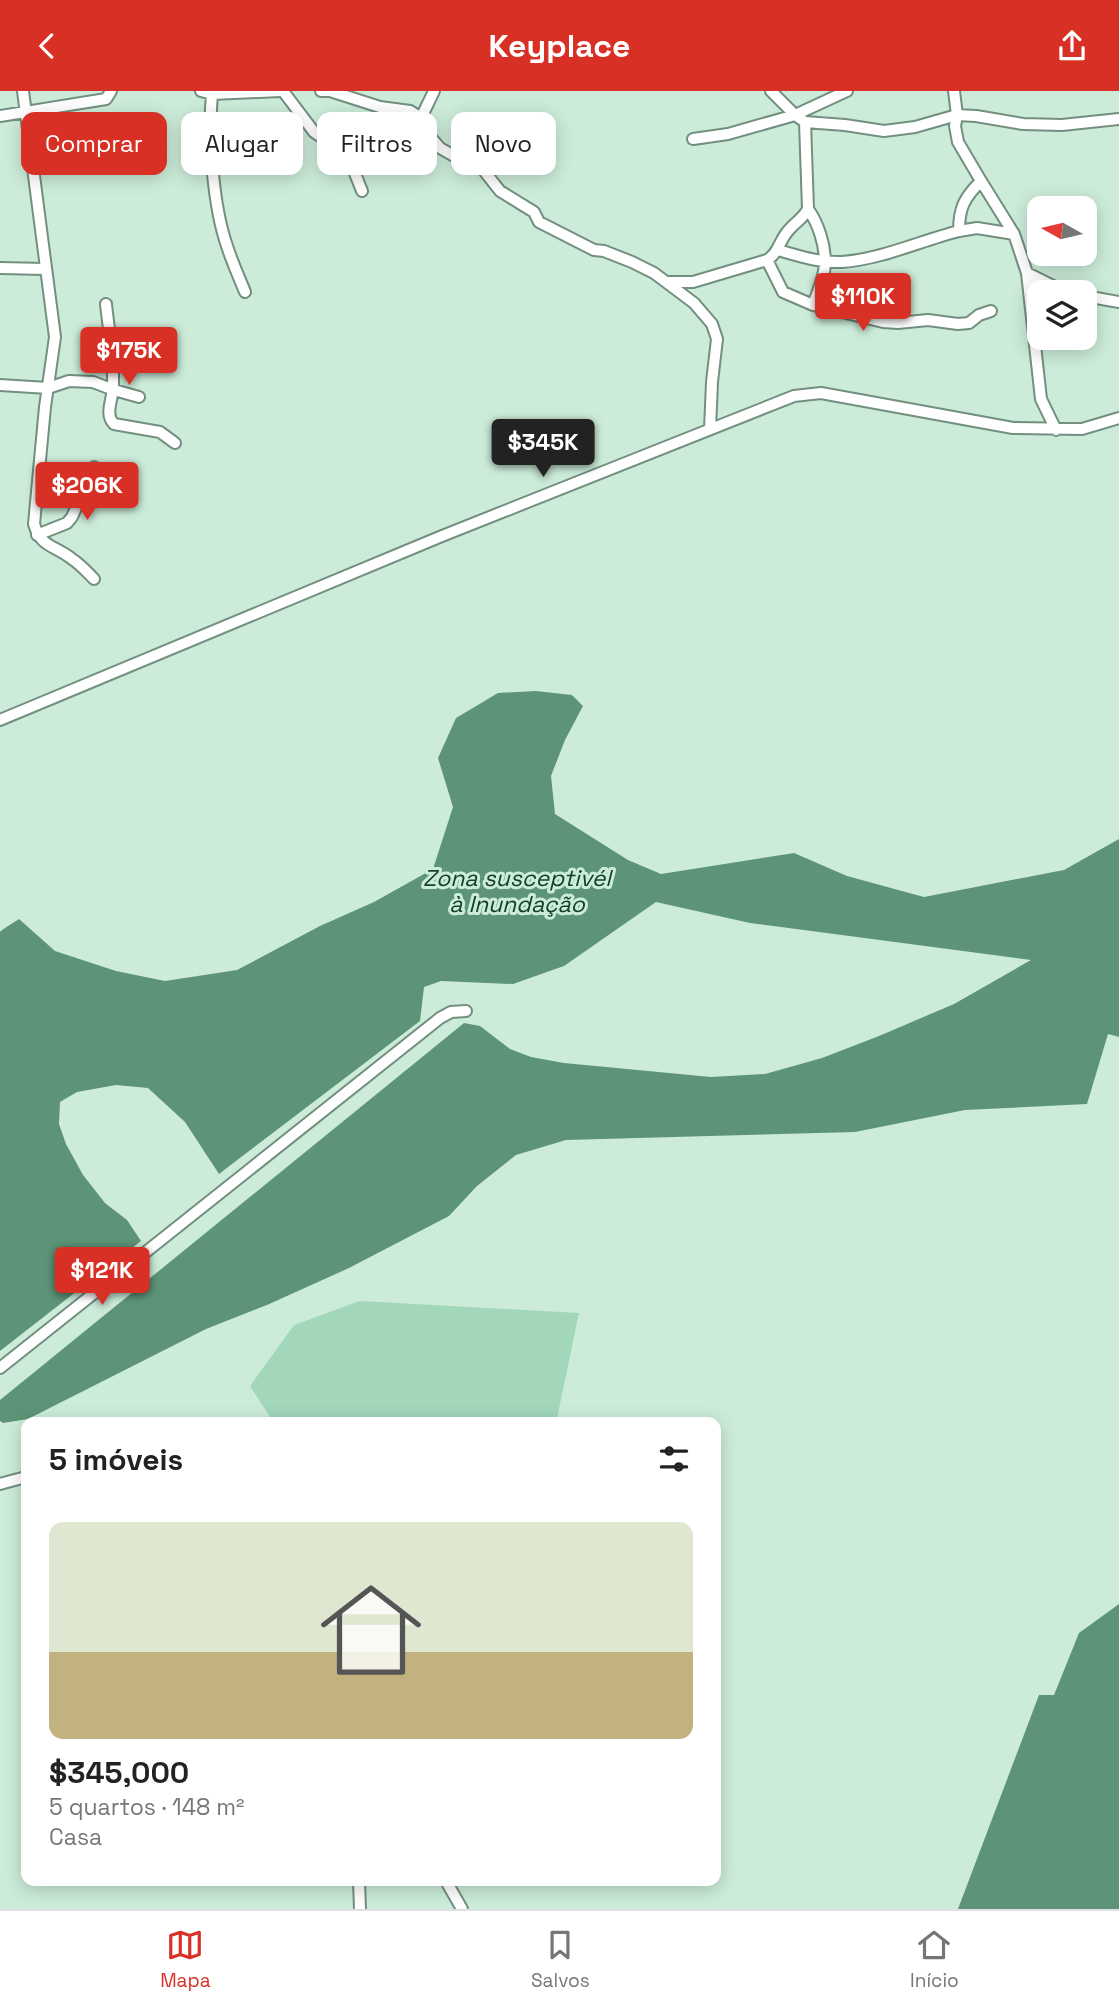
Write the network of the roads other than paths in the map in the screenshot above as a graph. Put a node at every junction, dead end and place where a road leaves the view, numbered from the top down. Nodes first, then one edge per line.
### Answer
1 (23, 91) edge
2 (111, 91) edge
3 (282, 91) edge
4 (321, 91) edge
5 (434, 91) edge
6 (771, 91) edge
7 (847, 91) edge
8 (954, 91) edge
9 (207, 92) edge
10 (1119, 110) edge
11 (26, 112) edge
12 (32, 112) edge
13 (412, 112) edge
14 (424, 112) edge
15 (21, 114) edge
16 (795, 115) junction
17 (957, 115) junction
18 (0, 116) edge
19 (1119, 119) edge
20 (1102, 120) junction
21 (805, 122) junction
22 (694, 139) dead end
23 (437, 144) edge
24 (34, 175) edge
25 (981, 181) junction
26 (362, 191) dead end
27 (808, 209) junction
28 (959, 231) junction
29 (1014, 234) junction
30 (778, 250) junction
31 (767, 260) junction
32 (825, 261) junction
33 (0, 268) edge
34 (45, 269) junction
35 (1027, 273) junction
36 (1043, 280) edge
37 (668, 282) junction
38 (245, 292) dead end
39 (1097, 298) edge
40 (1119, 302) edge
41 (106, 304) dead end
42 (813, 305) junction
43 (991, 311) dead end
44 (0, 385) edge
45 (48, 389) junction
46 (114, 390) junction
47 (139, 397) dead end
48 (1119, 418) edge
49 (710, 429) junction
50 (1056, 430) junction
51 (175, 443) dead end
52 (94, 467) dead end
53 (37, 535) junction
54 (94, 579) dead end
55 (0, 720) edge
56 (466, 1011) dead end
57 (0, 1368) edge
58 (21, 1478) edge
59 (0, 1483) edge
60 (359, 1886) edge
61 (449, 1886) edge
62 (360, 1909) edge
63 (462, 1909) edge

1 - 11 street
2 - 12 street
3 - 9 street
3 - 26 street
4 - 13 street
5 - 14 street
6 - 16 street
7 - 16 street
8 - 17 street
9 - 38 street
10 - 20 street
15 - 18 street
16 - 21 street
16 - 22 street
17 - 20 street
17 - 21 street
17 - 25 street
19 - 20 street
21 - 27 street
23 - 37 street
24 - 34 street
25 - 28 street
25 - 29 street
27 - 30 street
27 - 32 street
28 - 29 street
28 - 32 street
29 - 35 street
30 - 31 street
30 - 32 street
31 - 37 street
31 - 42 street
32 - 42 street
33 - 34 street
34 - 45 street
35 - 36 street
35 - 50 street
37 - 49 street
39 - 40 street
41 - 46 street
42 - 43 street
44 - 45 street
45 - 46 street
45 - 53 street
46 - 47 street
46 - 51 street
48 - 50 street
49 - 50 street
49 - 55 street
52 - 53 street
53 - 54 street
56 - 57 street
58 - 59 street
60 - 62 street
61 - 63 street

